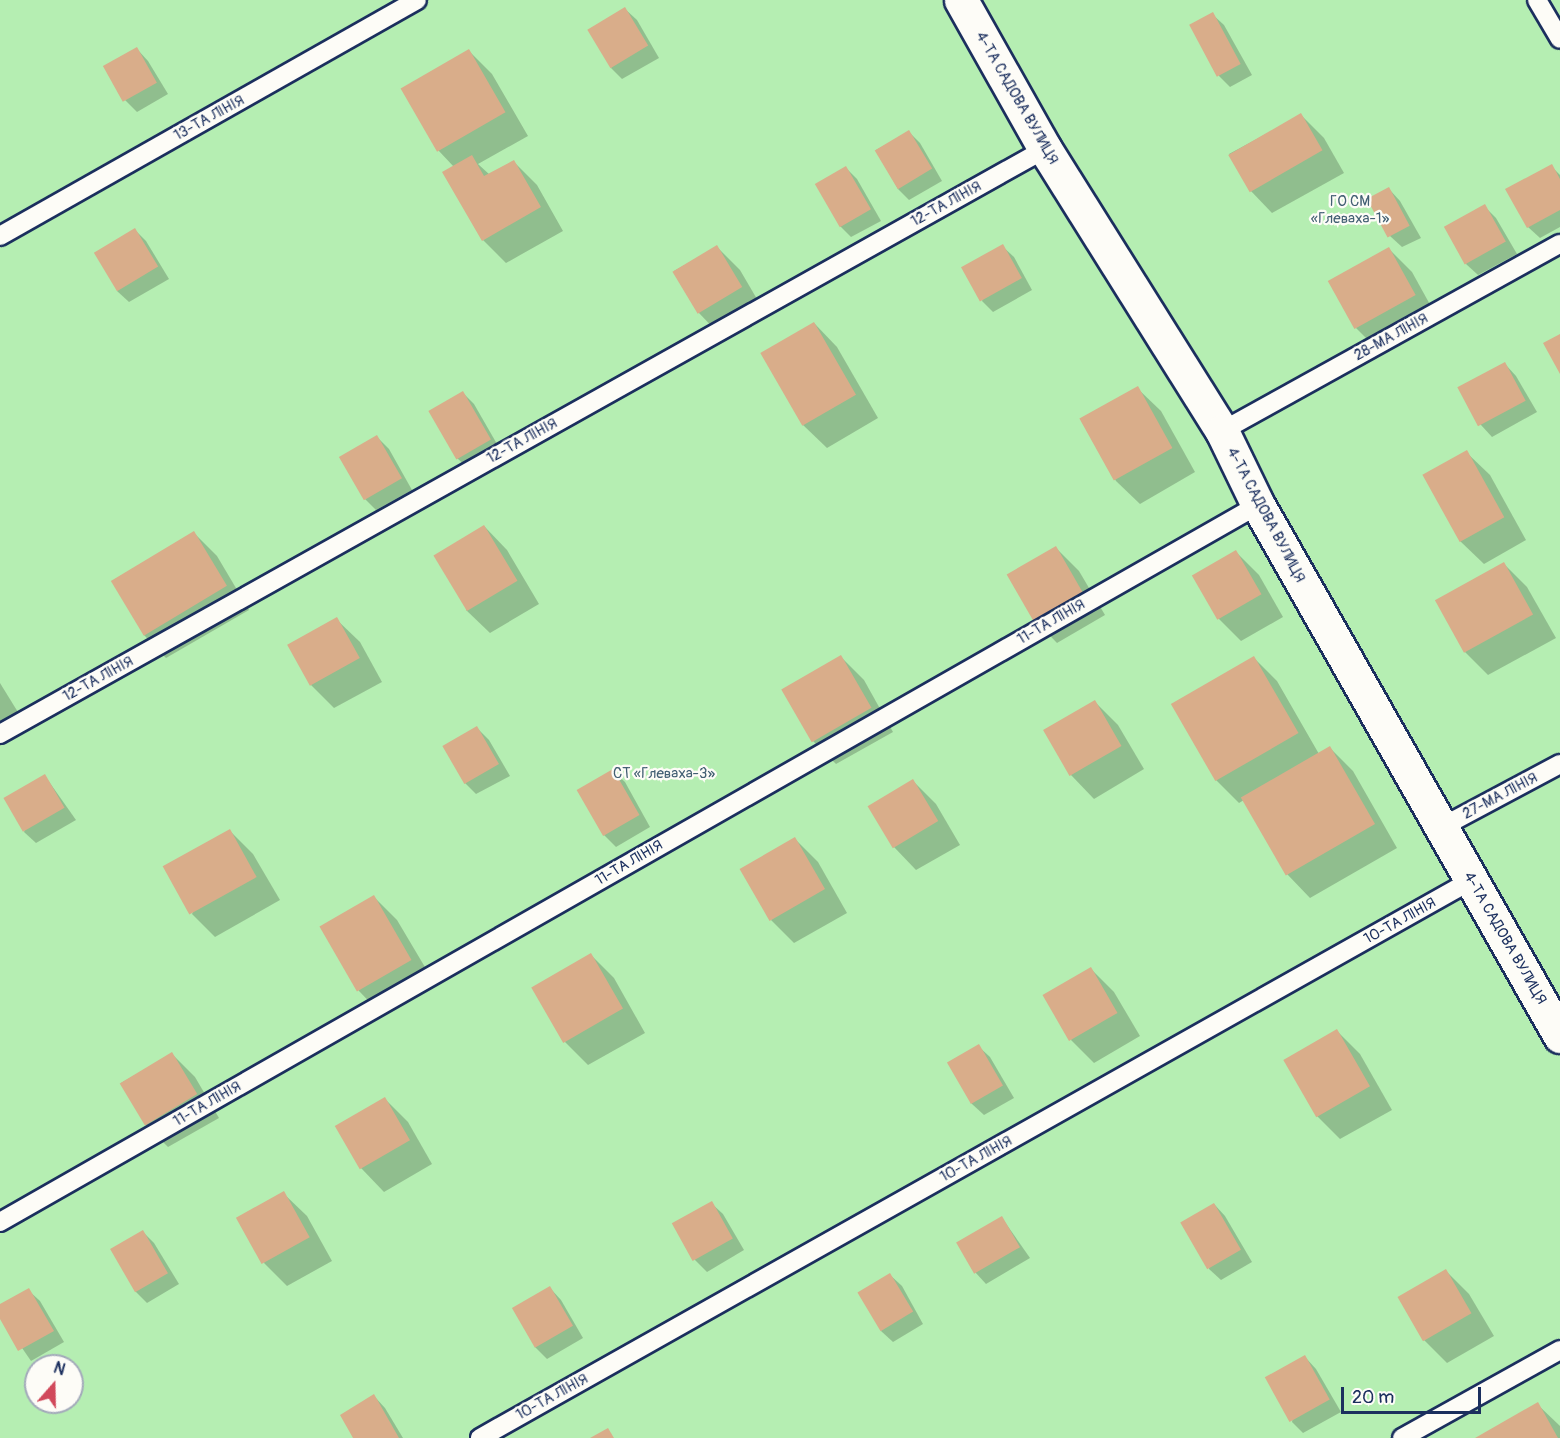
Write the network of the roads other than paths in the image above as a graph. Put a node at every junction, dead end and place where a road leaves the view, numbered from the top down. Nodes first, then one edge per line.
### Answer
1 (417, 0) edge
2 (961, 0) edge
3 (1537, 0) edge
4 (1560, 39) edge
5 (1045, 149) junction
6 (0, 236) edge
7 (1560, 244) edge
8 (1222, 430) junction
9 (1258, 505) junction
10 (0, 734) edge
11 (1560, 764) edge
12 (1440, 828) junction
13 (1472, 880) junction
14 (1560, 1036) edge
15 (0, 1222) edge
16 (1560, 1350) edge
17 (480, 1438) edge
18 (1402, 1438) edge

1 - 6 lane, 13-ТА ЛІНІЯ
2 - 5 street, 4-ТА САДОВА ВУЛИЦЯ
3 - 4 lane
5 - 8 street, 4-ТА САДОВА ВУЛИЦЯ
5 - 10 lane, 12-ТА ЛІНІЯ
7 - 8 lane, 28-МА ЛІНІЯ
8 - 9 street, 4-ТА САДОВА ВУЛИЦЯ
9 - 12 street, 4-ТА САДОВА ВУЛИЦЯ
9 - 15 lane, 11-ТА ЛІНІЯ
11 - 12 lane, 27-МА ЛІНІЯ
12 - 13 street, 4-ТА САДОВА ВУЛИЦЯ
13 - 14 street, 4-ТА САДОВА ВУЛИЦЯ
13 - 17 lane, 10-ТА ЛІНІЯ
16 - 18 lane

